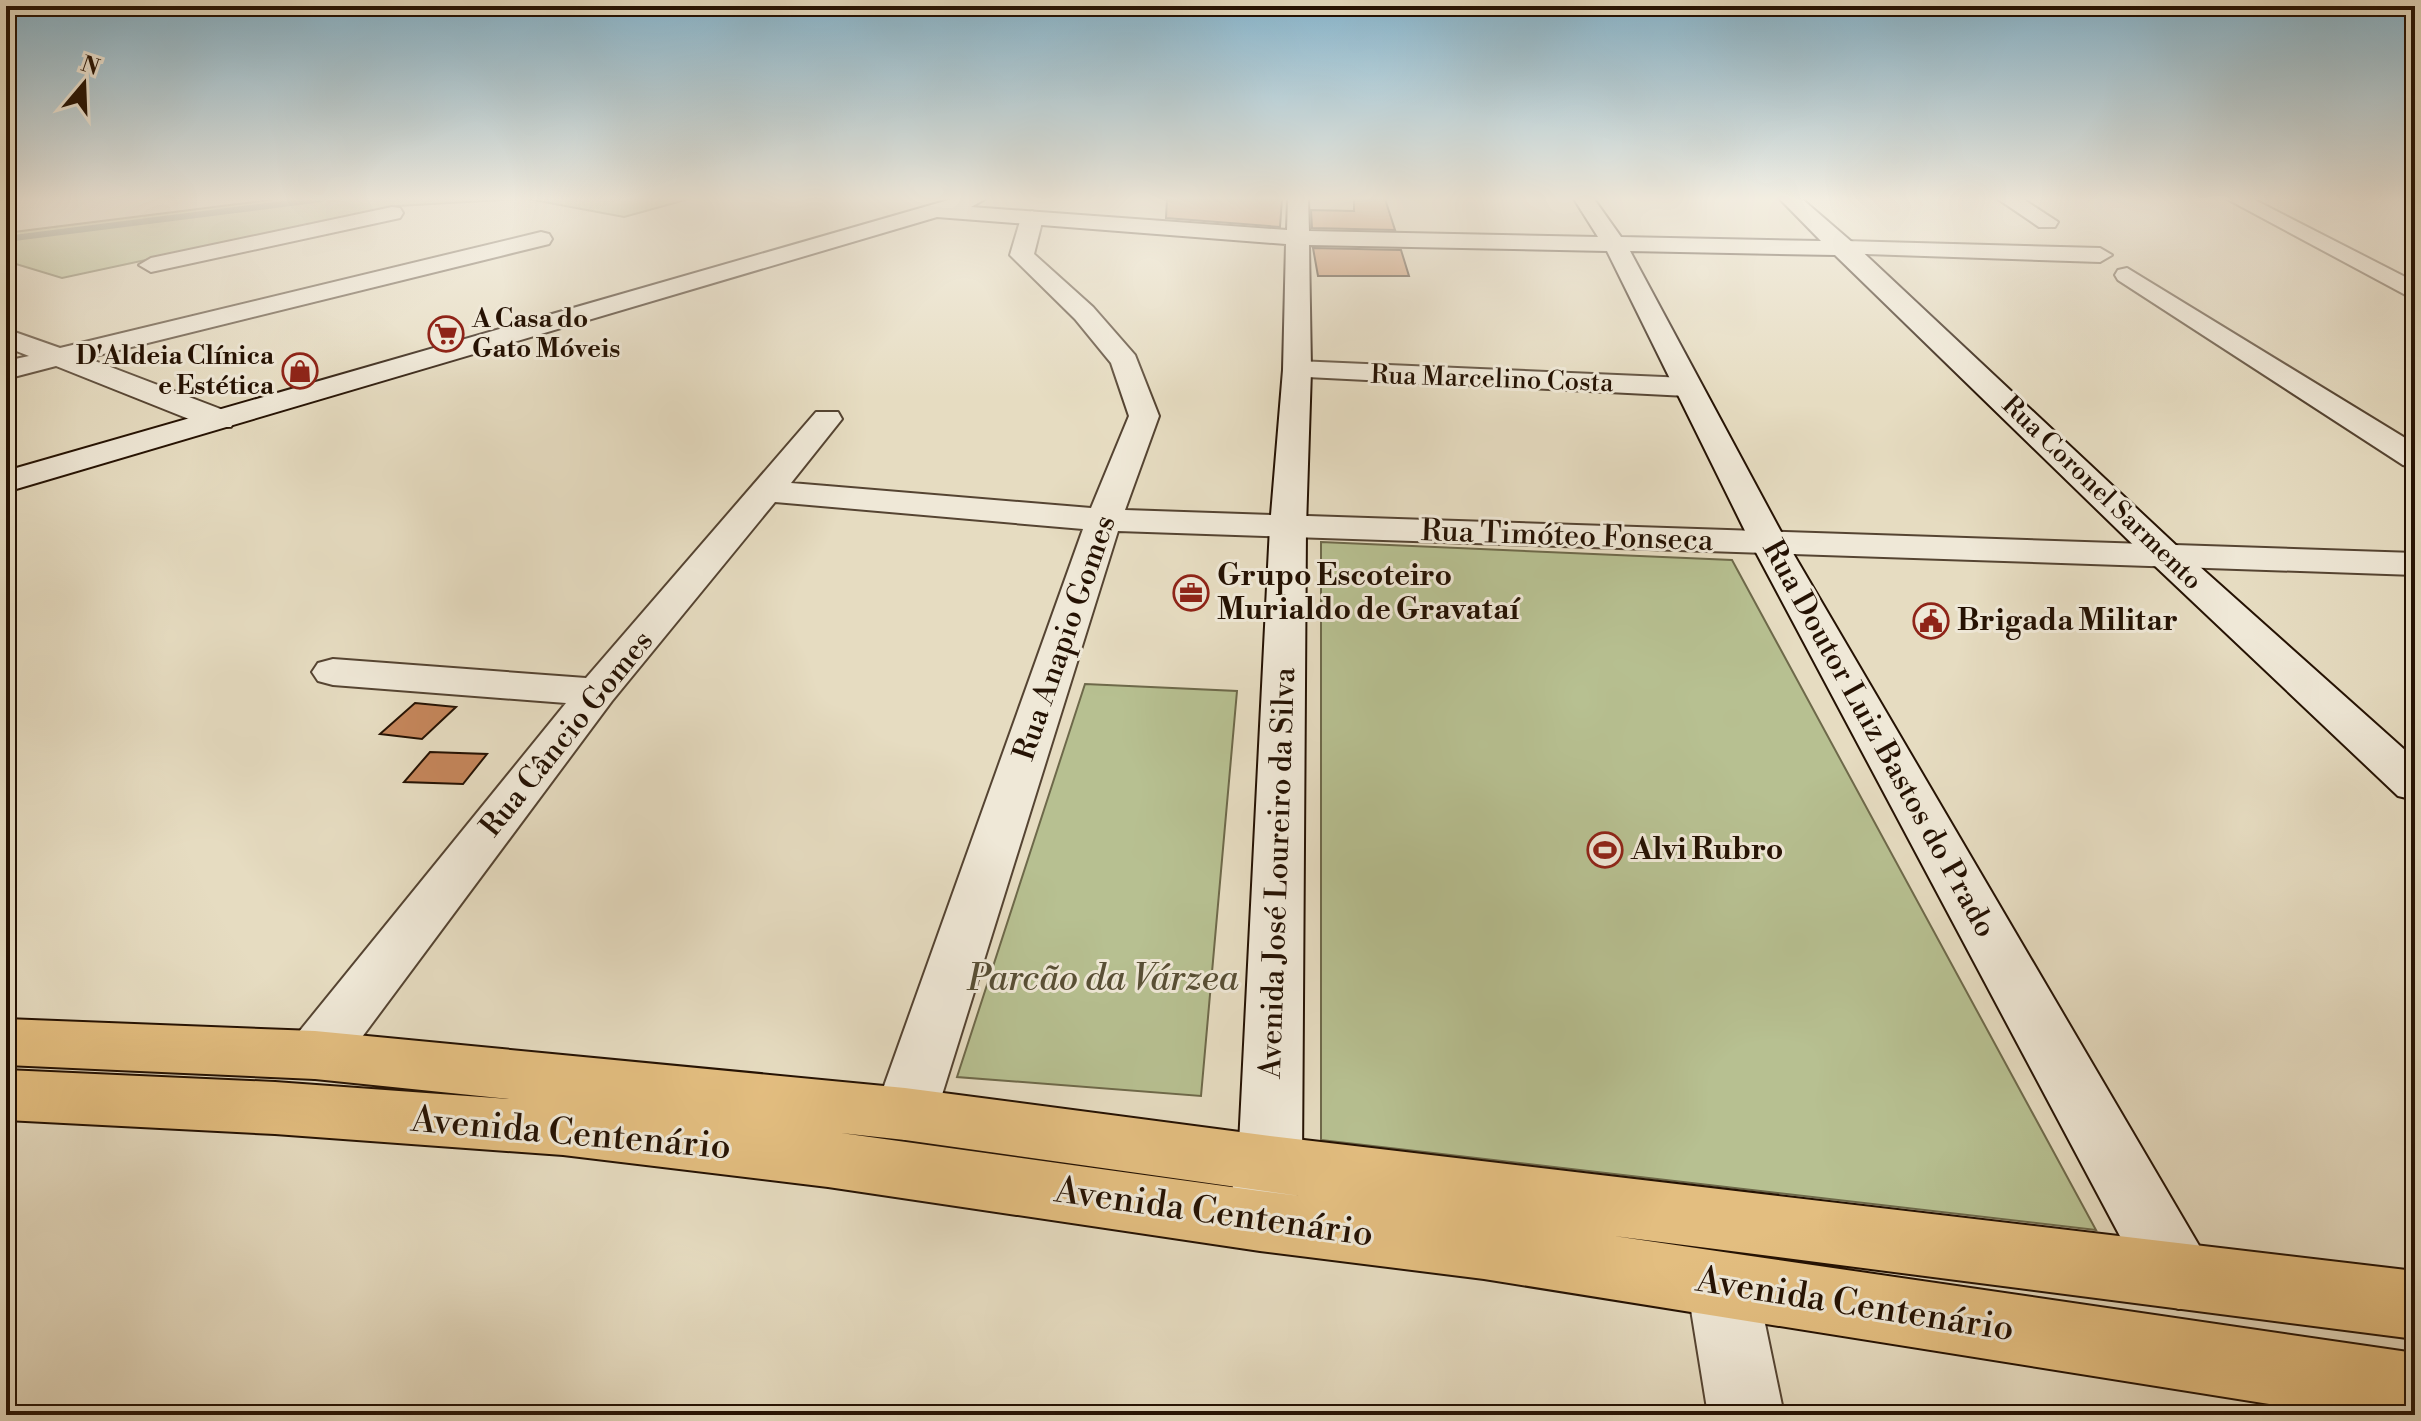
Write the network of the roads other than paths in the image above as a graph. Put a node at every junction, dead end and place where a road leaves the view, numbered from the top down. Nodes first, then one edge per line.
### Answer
1 (438, 265) edge
2 (751, 265) edge
3 (1033, 265) edge
4 (1297, 265) edge
5 (1626, 265) edge
6 (1863, 265) edge
7 (2364, 265) edge
8 (2127, 275) dead end
9 (2415, 292) edge
10 (6, 337) edge
11 (64, 357) junction
12 (6, 370) edge
13 (1297, 370) junction
14 (1687, 387) junction
15 (827, 419) dead end
16 (220, 420) junction
17 (2415, 458) edge
18 (6, 482) edge
19 (768, 491) junction
20 (1104, 520) junction
21 (1288, 527) junction
22 (1769, 543) junction
23 (2167, 557) junction
24 (2415, 564) edge
25 (333, 672) dead end
26 (597, 692) junction
27 (2415, 785) edge
28 (6, 1042) edge
29 (315, 1055) junction
30 (6, 1095) edge
31 (905, 1114) junction
32 (1265, 1192) junction
33 (2179, 1277) junction
34 (1722, 1285) junction
35 (2415, 1305) edge
36 (2415, 1390) edge
37 (1746, 1415) edge

1 - 11 street
2 - 16 street
3 - 20 street, Rua Anapio Gomes
4 - 13 street, Avenida José Loureiro da Silva
5 - 14 street, Rua Doutor Luiz Bastos do Prado
6 - 23 street, Rua Coronel Sarmento
7 - 9 street
8 - 17 street
10 - 11 street
11 - 12 street
11 - 16 street
13 - 14 street, Rua Marcelino Costa
13 - 21 street, Avenida José Loureiro da Silva
14 - 22 street, Rua Doutor Luiz Bastos do Prado
15 - 19 street, Rua Câncio Gomes
16 - 18 street
19 - 20 street, Rua Timóteo Fonseca
19 - 26 street, Rua Câncio Gomes
20 - 21 street, Rua Timóteo Fonseca
20 - 31 street, Rua Anapio Gomes
21 - 22 street, Rua Timóteo Fonseca
21 - 32 street, Avenida José Loureiro da Silva
22 - 23 street, Rua Timóteo Fonseca
22 - 33 street, Rua Doutor Luiz Bastos do Prado
23 - 24 street, Rua Timóteo Fonseca
23 - 27 street, Rua Coronel Sarmento
25 - 26 street
26 - 29 street, Rua Câncio Gomes
28 - 29 main road, Avenida Centenário
29 - 31 main road, Avenida Centenário
30 - 32 main road, Avenida Centenário
31 - 32 main road, Avenida Centenário
32 - 33 main road, Avenida Centenário
32 - 34 main road, Avenida Centenário
33 - 35 main road, Avenida Centenário
34 - 36 main road, Avenida Centenário
34 - 37 street

